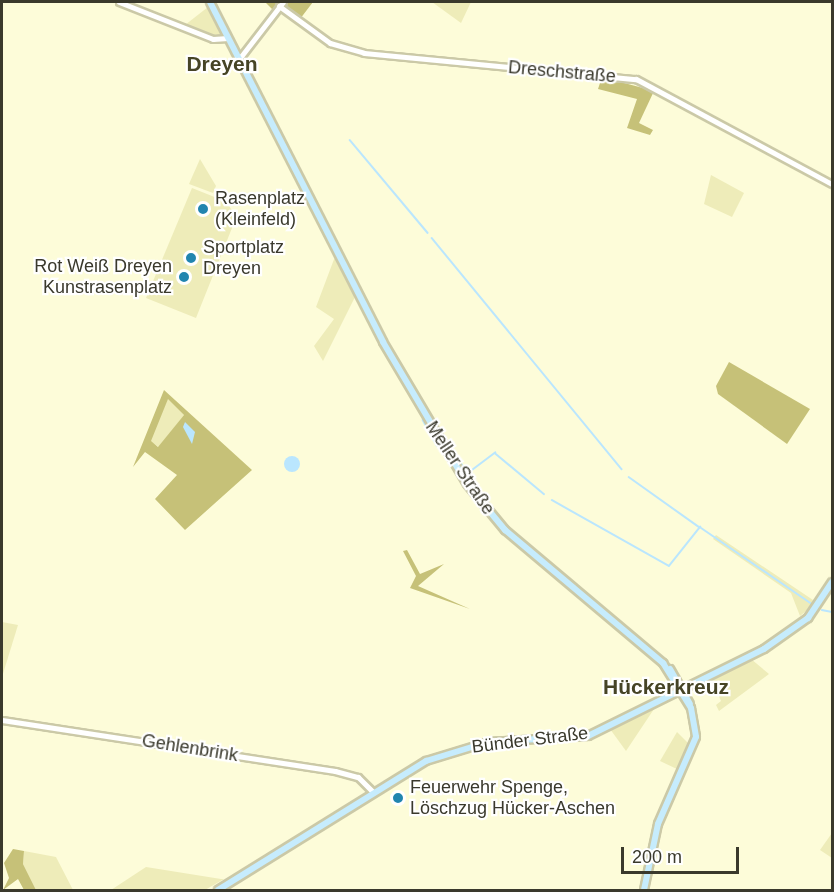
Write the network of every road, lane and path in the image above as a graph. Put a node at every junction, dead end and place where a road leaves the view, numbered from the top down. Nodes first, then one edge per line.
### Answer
1 (119, 2) edge
2 (210, 2) edge
3 (281, 4) edge
4 (228, 38) junction
5 (238, 59) junction
6 (832, 184) edge
7 (832, 582) edge
8 (680, 686) junction
9 (2, 720) edge
10 (372, 791) junction
11 (218, 891) edge
12 (644, 891) edge

1 - 4 street
2 - 4 main road, Meller Straße
3 - 5 street
3 - 6 street, Dreschstraße
4 - 5 main road, Meller Straße
5 - 8 main road, Meller Straße
7 - 8 main road, Bünder Straße
8 - 10 main road, Bünder Straße
8 - 12 main road, Meller Straße
9 - 10 street, Gehlenbrink
10 - 11 main road, Bünder Straße

